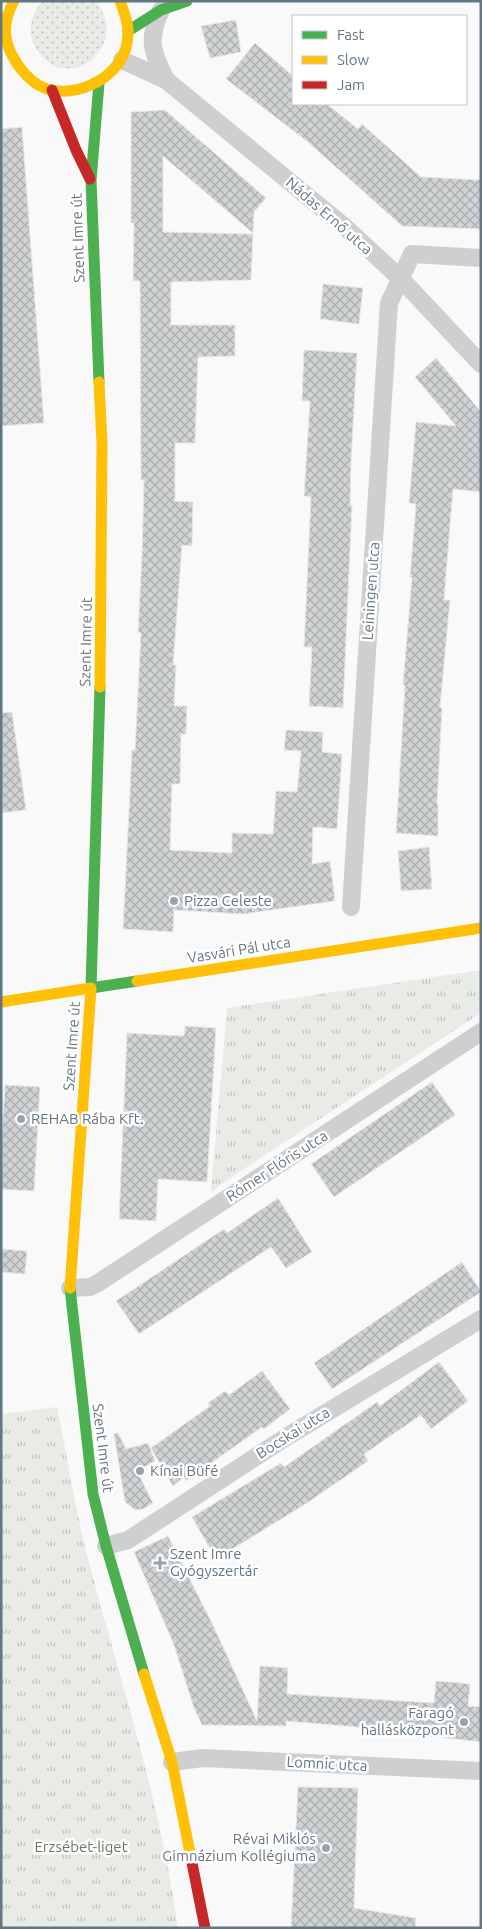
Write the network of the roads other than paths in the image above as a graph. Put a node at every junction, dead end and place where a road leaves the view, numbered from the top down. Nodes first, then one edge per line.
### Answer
1 (14, 1) edge
2 (120, 1) edge
3 (187, 1) edge
4 (161, 10) junction
5 (3, 26) edge
6 (128, 31) junction
7 (122, 60) junction
8 (166, 80) junction
9 (99, 83) junction
10 (52, 90) junction
11 (91, 180) junction
12 (481, 258) edge
13 (401, 279) junction
14 (481, 364) edge
15 (351, 907) dead end
16 (481, 928) edge
17 (90, 988) junction
18 (1, 1002) edge
19 (481, 1032) edge
20 (70, 1288) junction
21 (481, 1318) edge
22 (106, 1546) junction
23 (172, 1762) junction
24 (481, 1771) edge
25 (205, 1928) edge

1 - 5 main road
2 - 6 main road
3 - 4 main road
4 - 6 main road
4 - 8 street, Nádas Ernő utca
5 - 10 main road
6 - 7 main road
7 - 8 street, Nádas Ernő utca
7 - 9 main road
8 - 13 street, Nádas Ernő utca
9 - 10 main road
9 - 11 main road, Szent Imre út
10 - 11 main road, Szent Imre út
11 - 17 main road, Szent Imre út
12 - 13 street, Leiningen utca
13 - 14 street, Nádas Ernő utca
13 - 15 street, Leiningen utca
16 - 17 main road, Vasvári Pál utca
17 - 18 main road, Vasvári Pál utca
17 - 20 main road, Szent Imre út
19 - 20 street, Rómer Flóris utca
20 - 22 main road, Szent Imre út
21 - 22 street, Bocskai utca
22 - 23 main road, Szent Imre út
23 - 24 street, Lomnic utca
23 - 25 main road, Szent Imre út

